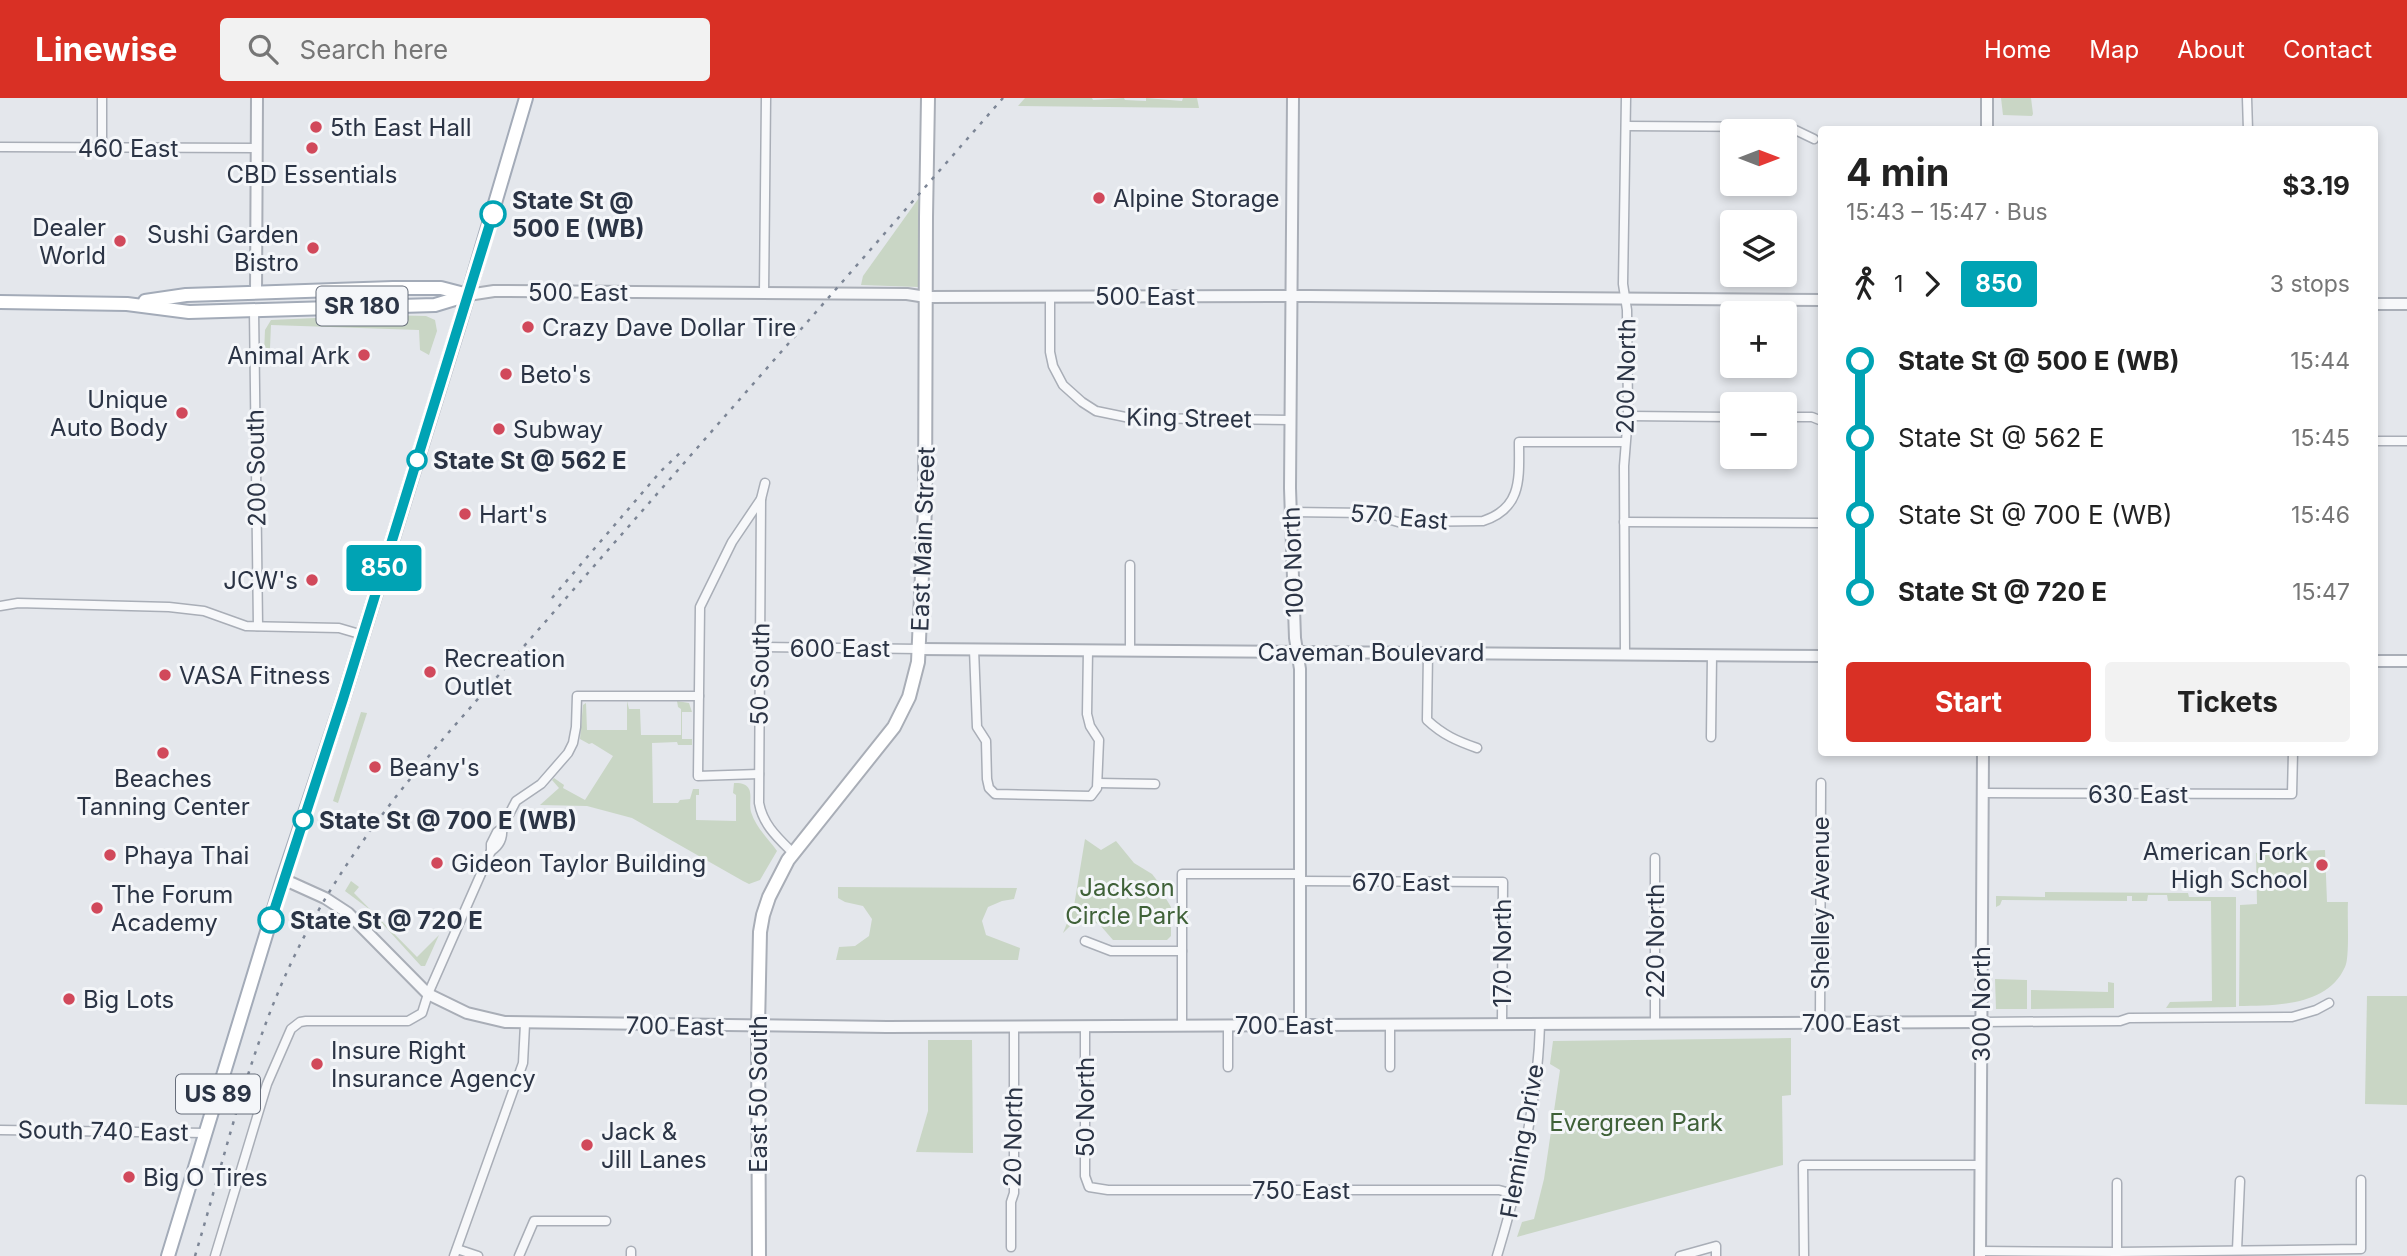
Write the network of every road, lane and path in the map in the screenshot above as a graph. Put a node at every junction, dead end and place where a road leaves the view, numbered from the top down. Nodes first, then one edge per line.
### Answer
1 (102, 98) edge
2 (257, 98) edge
3 (526, 98) edge
4 (765, 98) edge
5 (929, 98) edge
6 (1293, 98) edge
7 (1626, 98) edge
8 (1987, 98) edge
9 (2247, 98) edge
10 (1626, 126) junction
11 (1987, 126) edge
12 (2248, 126) edge
13 (1814, 139) dead end
14 (0, 147) edge
15 (256, 148) junction
16 (102, 149) junction
17 (256, 293) junction
18 (764, 293) junction
19 (468, 295) junction
20 (1050, 296) junction
21 (1291, 296) junction
22 (926, 297) junction
23 (1625, 299) junction
24 (1818, 300) edge
25 (0, 302) edge
26 (127, 303) junction
27 (2378, 304) edge
28 (2407, 304) edge
29 (254, 310) junction
30 (1628, 416) junction
31 (1720, 417) edge
32 (1797, 417) edge
33 (1290, 419) junction
34 (1818, 419) edge
35 (2378, 441) edge
36 (2407, 441) edge
37 (1625, 442) junction
38 (765, 483) dead end
39 (761, 499) junction
40 (1291, 512) junction
41 (1624, 522) junction
42 (1818, 523) edge
43 (1130, 565) dead end
44 (0, 606) edge
45 (258, 626) junction
46 (363, 635) junction
47 (761, 647) junction
48 (919, 649) junction
49 (974, 649) junction
50 (1088, 650) junction
51 (1130, 650) junction
52 (1297, 652) junction
53 (1428, 653) junction
54 (1625, 655) junction
55 (1712, 655) junction
56 (1818, 656) edge
57 (2378, 661) edge
58 (2407, 661) edge
59 (699, 696) junction
60 (1711, 737) dead end
61 (1477, 748) dead end
62 (1983, 756) edge
63 (2293, 756) edge
64 (759, 774) junction
65 (1821, 783) dead end
66 (1155, 784) dead end
67 (1097, 786) junction
68 (1983, 793) junction
69 (793, 853) junction
70 (1655, 858) dead end
71 (1299, 878) junction
72 (283, 879) junction
73 (1503, 882) joint
74 (760, 932) joint
75 (1086, 941) dead end
76 (1182, 951) junction
77 (428, 994) junction
78 (2329, 1003) dead end
79 (1981, 1022) junction
80 (1820, 1023) junction
81 (525, 1024) junction
82 (1502, 1024) junction
83 (1540, 1024) junction
84 (1655, 1024) junction
85 (1300, 1025) junction
86 (1391, 1025) junction
87 (1085, 1026) junction
88 (1182, 1026) junction
89 (1228, 1026) junction
90 (758, 1027) junction
91 (1014, 1027) junction
92 (1228, 1067) dead end
93 (1390, 1067) dead end
94 (0, 1130) edge
95 (206, 1133) junction
96 (1980, 1165) junction
97 (2361, 1180) dead end
98 (2240, 1181) dead end
99 (2117, 1183) dead end
100 (1089, 1187) joint
101 (1514, 1194) junction
102 (606, 1221) dead end
103 (1011, 1247) dead end
104 (2237, 1250) junction
105 (1716, 1251) edge
106 (2117, 1252) junction
107 (455, 1253) edge
108 (1980, 1253) edge
109 (168, 1256) edge
110 (215, 1256) edge
111 (478, 1256) edge
112 (519, 1256) edge
113 (759, 1256) edge
114 (1497, 1256) edge
115 (1680, 1256) edge
116 (1804, 1256) edge

1 - 16 street
2 - 15 street
3 - 19 main road, US 89
4 - 18 street
5 - 22 main road, East Main Street
6 - 21 street, 100 North
7 - 10 street, 200 North
8 - 11 street
9 - 12 street
10 - 13 street
10 - 23 street, 200 North
14 - 16 street, 460 East
15 - 16 street, 460 East
15 - 17 street
17 - 19 main road, 500 East / SR 180
17 - 26 main road, 500 East / SR 180
18 - 19 street, 500 East
18 - 22 street, 500 East
19 - 29 main road, 500 East / SR 180
19 - 46 main road, US 89
20 - 21 street, 500 East
20 - 22 street, 500 East
20 - 33 street, King Street
21 - 23 street, 500 East
21 - 33 street, 100 North
22 - 48 main road, East Main Street
23 - 24 street, 500 East
23 - 30 street, 200 North
25 - 26 main road, 500 East / SR 180
26 - 29 main road, 500 East / SR 180
27 - 28 street
29 - 45 street, 200 South
30 - 31 street
30 - 37 street, 200 North
32 - 34 street
33 - 40 street, 100 North
35 - 36 street
37 - 40 street, 570 East
37 - 41 street, 200 North
38 - 39 street, 50 South
39 - 47 street, 50 South
39 - 59 street
40 - 52 street, 100 North
41 - 42 street
41 - 54 street, 200 North
43 - 51 street
44 - 45 street
45 - 46 street
46 - 72 main road, US 89
47 - 48 street, 600 East
47 - 64 street, 50 South
48 - 49 street, Caveman Boulevard
48 - 69 main road, East Main Street
49 - 50 street, Caveman Boulevard
49 - 67 street
50 - 51 street, Caveman Boulevard
50 - 67 street
51 - 52 street, Caveman Boulevard
52 - 53 street, Caveman Boulevard
52 - 71 street, 100 North
53 - 54 street, Caveman Boulevard
53 - 61 street
54 - 55 street, Caveman Boulevard
55 - 56 street, Caveman Boulevard
55 - 60 street
57 - 58 street
59 - 64 street
59 - 77 street
62 - 68 street, 300 North
63 - 68 street, 630 East
64 - 69 street, 50 South
65 - 80 street, Shelley Avenue
66 - 67 street
68 - 79 street, 300 North
69 - 74 main road, East Main Street
70 - 84 street, 220 North
71 - 73 street, 670 East
71 - 76 street, 670 East
71 - 85 street, 100 North
72 - 77 street, 700 East
72 - 95 main road, US 89
73 - 82 street, 170 North
74 - 90 main road, East 50 South
75 - 76 street
76 - 88 street
77 - 81 street, 700 East
77 - 110 street
78 - 79 street, 700 East
79 - 80 street, 700 East
79 - 96 street, 300 North
80 - 84 street, 700 East
81 - 90 street, 700 East
81 - 107 street
82 - 83 street, 700 East
82 - 86 street, 700 East
83 - 84 street, 700 East
83 - 101 street, Fleming Drive
85 - 86 street, 700 East
85 - 89 street, 700 East
86 - 93 street
87 - 88 street, 700 East
87 - 91 street, 700 East
87 - 100 street, 50 North
88 - 89 street, 700 East
89 - 92 street
90 - 91 street, 700 East
90 - 113 main road, East 50 South
91 - 103 street, 20 North
94 - 95 street, South 740 East
95 - 109 main road, US 89
96 - 108 street, 300 North
96 - 116 street
97 - 104 street
98 - 104 street
99 - 106 street
100 - 101 street, 750 East
101 - 114 street, Fleming Drive
102 - 112 street
104 - 106 street
105 - 115 street
106 - 108 street
107 - 111 street

